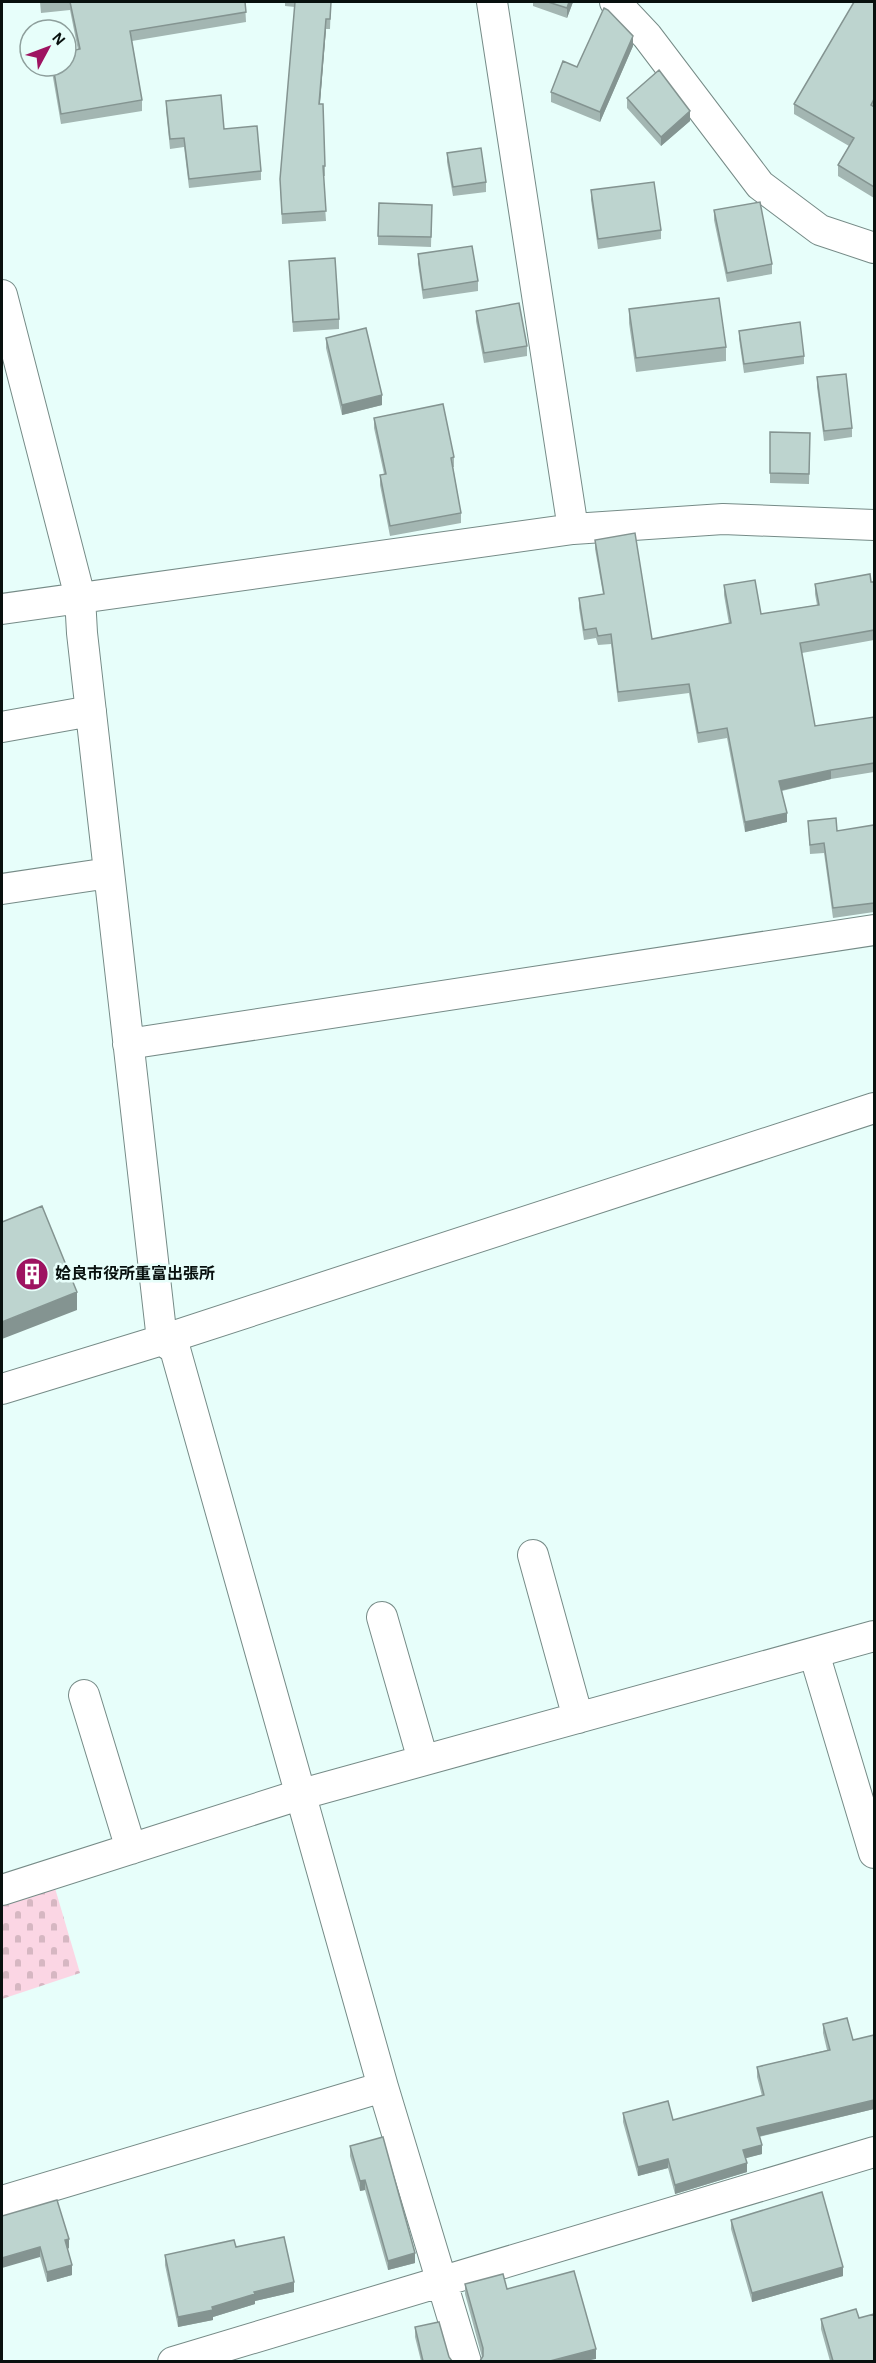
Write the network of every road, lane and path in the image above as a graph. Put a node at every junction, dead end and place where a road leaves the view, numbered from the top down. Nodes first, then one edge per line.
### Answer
1 (492, 2) edge
2 (615, 2) edge
3 (874, 248) edge
4 (2, 295) edge
5 (874, 525) edge
6 (573, 529) junction
7 (80, 597) junction
8 (2, 609) edge
9 (91, 711) junction
10 (2, 727) edge
11 (109, 873) junction
12 (2, 890) edge
13 (874, 930) edge
14 (128, 1044) junction
15 (874, 1108) edge
16 (162, 1340) junction
17 (2, 1389) edge
18 (533, 1555) dead end
19 (382, 1617) dead end
20 (874, 1636) edge
21 (814, 1653) junction
22 (84, 1695) dead end
23 (578, 1718) junction
24 (423, 1760) junction
25 (302, 1794) junction
26 (131, 1849) junction
27 (874, 1852) edge
28 (2, 1890) edge
29 (383, 2087) junction
30 (874, 2152) edge
31 (2, 2201) edge
32 (442, 2280) junction
33 (173, 2361) edge
34 (466, 2361) edge

1 - 6 street
2 - 3 street
4 - 7 street
5 - 6 street
6 - 7 street
7 - 8 street
7 - 9 street
9 - 10 street
9 - 11 street
11 - 12 street
11 - 14 street
13 - 14 street
14 - 16 street
15 - 16 street
16 - 17 street
16 - 25 street
18 - 23 street
19 - 24 street
20 - 21 street
21 - 23 street
21 - 27 street
22 - 26 street
23 - 24 street
24 - 25 street
25 - 26 street
25 - 29 street
26 - 28 street
29 - 31 street
29 - 32 street
30 - 32 street
32 - 33 street
32 - 34 street

